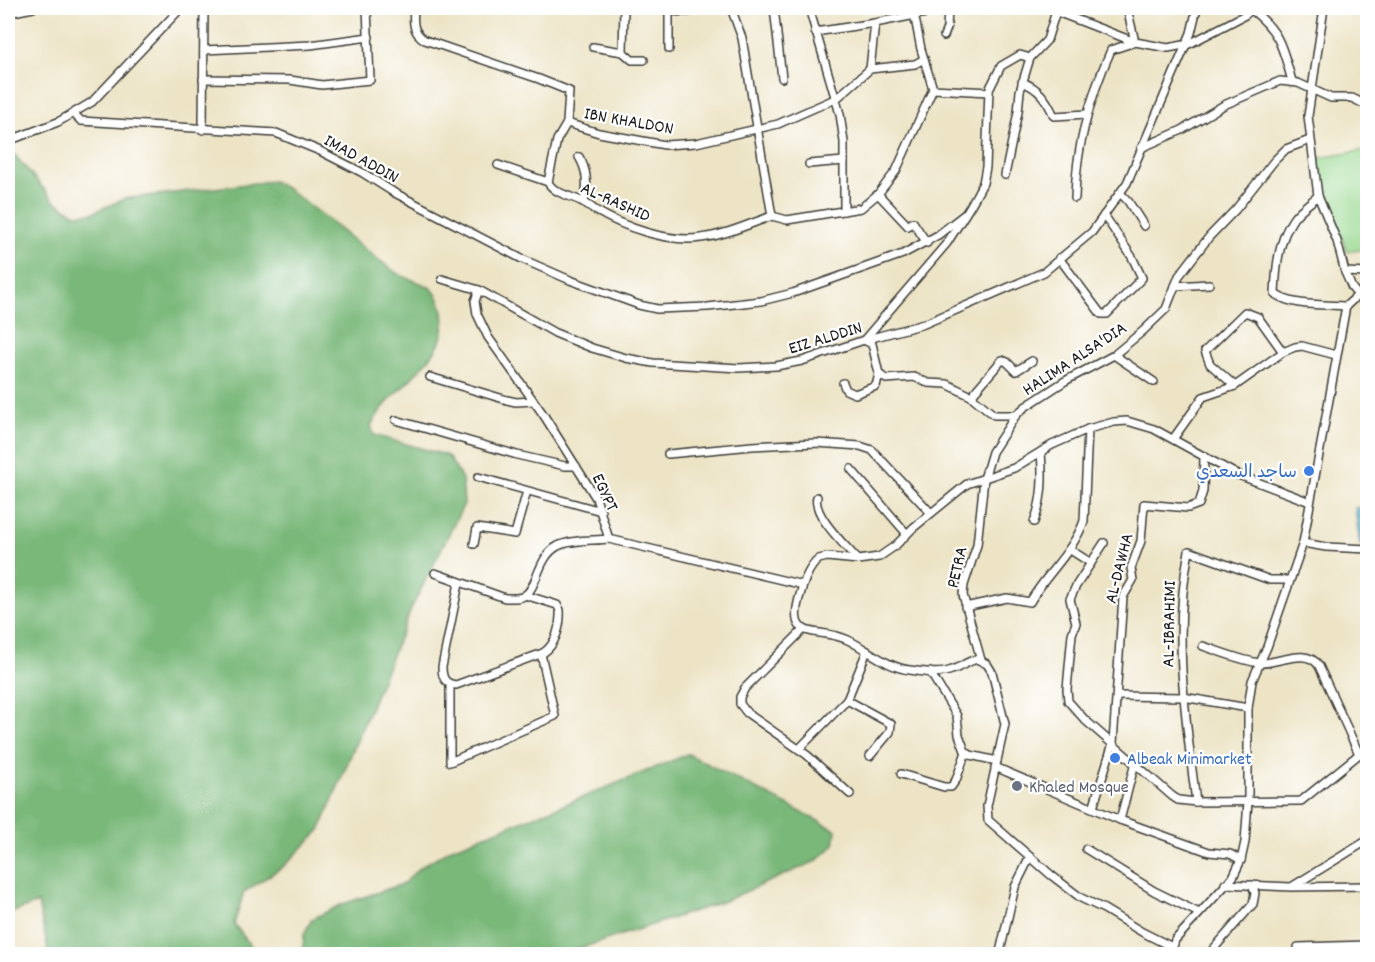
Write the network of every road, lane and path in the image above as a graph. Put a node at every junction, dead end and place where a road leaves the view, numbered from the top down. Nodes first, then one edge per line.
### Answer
1 (33, 8) edge
2 (181, 8) edge
3 (204, 8) edge
4 (367, 8) edge
5 (414, 8) edge
6 (624, 8) edge
7 (661, 8) edge
8 (705, 8) edge
9 (731, 8) edge
10 (774, 8) edge
11 (809, 8) edge
12 (949, 8) edge
13 (1127, 8) edge
14 (1197, 8) edge
15 (1324, 8) edge
16 (1361, 8) edge
17 (1055, 9) edge
18 (1252, 9) edge
19 (669, 10) junction
20 (914, 11) edge
21 (1368, 11) edge
22 (8, 13) edge
23 (875, 23) junction
24 (815, 32) junction
25 (944, 36) dead end
26 (369, 37) junction
27 (1135, 42) junction
28 (1185, 46) junction
29 (593, 47) dead end
30 (669, 49) dead end
31 (204, 50) junction
32 (623, 52) junction
33 (1030, 58) junction
34 (924, 59) junction
35 (644, 60) dead end
36 (870, 69) junction
37 (782, 78) dead end
38 (203, 79) junction
39 (1292, 81) junction
40 (1022, 82) junction
41 (933, 89) junction
42 (1312, 90) junction
43 (989, 92) junction
44 (835, 99) junction
45 (1368, 106) edge
46 (74, 114) junction
47 (1087, 114) junction
48 (567, 123) junction
49 (203, 130) junction
50 (758, 130) junction
51 (1310, 140) junction
52 (8, 141) edge
53 (1141, 148) junction
54 (579, 157) dead end
55 (844, 161) junction
56 (809, 164) dead end
57 (498, 165) dead end
58 (1005, 175) dead end
59 (548, 182) junction
60 (1120, 193) junction
61 (878, 194) junction
62 (1318, 196) junction
63 (1075, 198) dead end
64 (584, 202) junction
65 (844, 211) junction
66 (965, 214) junction
67 (1104, 215) junction
68 (772, 216) junction
69 (1144, 226) dead end
70 (927, 243) junction
71 (1059, 258) junction
72 (1345, 272) junction
73 (1368, 273) edge
74 (442, 279) dead end
75 (1209, 284) dead end
76 (1175, 286) junction
77 (479, 290) junction
78 (1357, 296) junction
79 (1346, 306) junction
80 (1368, 307) edge
81 (864, 340) junction
82 (1283, 352) junction
83 (1335, 355) junction
84 (1114, 356) junction
85 (1032, 361) dead end
86 (879, 374) junction
87 (430, 377) dead end
88 (1154, 382) dead end
89 (843, 383) dead end
90 (1235, 386) junction
91 (971, 396) junction
92 (533, 401) junction
93 (1017, 415) junction
94 (396, 420) dead end
95 (1088, 429) junction
96 (1173, 439) junction
97 (1041, 452) junction
98 (668, 454) dead end
99 (1204, 456) junction
100 (576, 466) junction
101 (851, 469) dead end
102 (478, 477) dead end
103 (984, 479) junction
104 (527, 491) junction
105 (817, 497) dead end
106 (1310, 502) junction
107 (601, 511) junction
108 (930, 513) junction
109 (1034, 522) dead end
110 (907, 534) junction
111 (609, 539) junction
112 (1104, 543) dead end
113 (1303, 543) junction
114 (474, 544) dead end
115 (1069, 549) junction
116 (1368, 549) edge
117 (858, 560) junction
118 (1091, 562) junction
119 (435, 573) dead end
120 (1289, 580) junction
121 (459, 583) junction
122 (803, 585) junction
123 (525, 595) junction
124 (965, 607) junction
125 (804, 629) junction
126 (1203, 646) dead end
127 (867, 651) junction
128 (541, 654) junction
129 (981, 660) junction
130 (1261, 663) junction
131 (930, 672) junction
132 (450, 685) junction
133 (1118, 696) junction
134 (1183, 697) junction
135 (848, 699) junction
136 (1248, 708) junction
137 (1113, 743) junction
138 (1368, 747) edge
139 (799, 749) junction
140 (966, 752) junction
141 (1359, 754) junction
142 (870, 756) dead end
143 (996, 764) junction
144 (1135, 764) junction
145 (901, 774) dead end
146 (850, 794) dead end
147 (1248, 801) junction
148 (1196, 802) junction
149 (1093, 808) junction
150 (1120, 820) junction
151 (1368, 840) edge
152 (1086, 849) dead end
153 (1030, 857) junction
154 (1240, 860) junction
155 (1226, 884) junction
156 (1252, 885) junction
157 (1368, 886) edge
158 (1291, 887) junction
159 (1198, 913) junction
160 (1365, 945) edge
161 (1172, 951) edge
162 (1004, 954) edge
163 (1209, 954) edge
164 (1298, 954) edge
165 (1363, 954) edge

1 - 22 street
2 - 46 street
3 - 31 street
4 - 26 street
5 - 48 street, IBN KHALDON
6 - 32 street
7 - 19 street
8 - 19 street
9 - 50 street
10 - 37 street
11 - 24 street
12 - 20 street
12 - 25 street
13 - 27 street
14 - 28 street, EIZ ALDDIN
15 - 42 street
16 - 21 street
17 - 27 street
17 - 33 street
18 - 28 street
18 - 39 street
19 - 30 street
20 - 23 street
20 - 34 street
23 - 24 street
23 - 36 street
24 - 44 street
26 - 31 street
26 - 38 street
27 - 28 street
27 - 47 street
28 - 53 street, EIZ ALDDIN
29 - 32 street
31 - 38 street
32 - 35 street
33 - 40 street
33 - 43 street
34 - 36 street
34 - 41 street
36 - 44 street, IBN KHALDON
38 - 49 street
39 - 42 street
39 - 53 street
40 - 47 street
40 - 58 street
41 - 43 street
41 - 61 street
42 - 45 street
42 - 51 street
43 - 66 street
44 - 50 street, IBN KHALDON
44 - 55 street
46 - 49 street, IMAD ADDIN
46 - 52 street
47 - 63 street
48 - 50 street, IBN KHALDON
48 - 59 street
49 - 70 street, IMAD ADDIN
50 - 68 street
51 - 62 street
51 - 76 street, HALIMA ALSA'DIA
53 - 60 street, EIZ ALDDIN
54 - 64 street
55 - 56 street
55 - 65 street
57 - 59 street, AL-RASHID
59 - 64 street, AL-RASHID
60 - 67 street, EIZ ALDDIN
60 - 69 street
61 - 65 street
61 - 70 street
62 - 72 street
62 - 79 street
64 - 68 street, AL-RASHID
65 - 68 street
66 - 70 street, IMAD ADDIN
66 - 81 street
67 - 71 street, EIZ ALDDIN
67 - 71 street
71 - 81 street, EIZ ALDDIN
72 - 73 street
72 - 78 street
74 - 77 street, EIZ ALDDIN
75 - 76 street
76 - 84 street, HALIMA ALSA'DIA
77 - 81 street, EIZ ALDDIN
77 - 92 street, EGYPT
78 - 79 street
78 - 80 street
79 - 83 street
81 - 86 street
82 - 83 street
82 - 90 street
82 - 90 street
83 - 106 street
84 - 88 street
84 - 93 street, HALIMA ALSA'DIA
85 - 91 street
86 - 89 street
86 - 91 street
87 - 92 street
90 - 96 street
91 - 93 street
92 - 100 street, EGYPT
93 - 103 street, HALIMA ALSA'DIA
94 - 100 street
95 - 96 street
95 - 97 street
95 - 115 street
96 - 99 street
97 - 103 street
97 - 109 street
98 - 108 street
99 - 106 street
99 - 133 street, AL-DAWHA
100 - 107 street, EGYPT
101 - 110 street
102 - 104 street
103 - 108 street
103 - 124 street, PETRA
104 - 107 street
104 - 114 street
105 - 117 street
106 - 113 street
107 - 111 street, EGYPT
108 - 110 street
110 - 117 street
111 - 122 street, EGYPT
111 - 123 street
112 - 118 street
113 - 116 street
113 - 120 street
115 - 118 street
115 - 124 street
117 - 122 street
118 - 137 street
119 - 121 street
120 - 130 street
120 - 134 street, AL-IBRAHIMI
121 - 123 street
121 - 132 street
122 - 125 street
123 - 128 street
124 - 129 street, PETRA
125 - 127 street
125 - 139 street
126 - 130 street
127 - 131 street
127 - 135 street
128 - 132 street
128 - 132 street
129 - 131 street
129 - 143 street, PETRA
130 - 136 street
130 - 141 street
131 - 140 street
133 - 134 street
133 - 137 street, AL-DAWHA
134 - 136 street
134 - 148 street, AL-IBRAHIMI
135 - 139 street
135 - 142 street
136 - 147 street
137 - 144 street
137 - 149 street, AL-DAWHA
138 - 141 street
139 - 146 street
140 - 143 street
140 - 145 street
141 - 147 street
143 - 149 street
143 - 153 street, PETRA
144 - 148 street
144 - 150 street
147 - 148 street
147 - 154 street
149 - 150 street
150 - 154 street
151 - 158 street
152 - 159 street
153 - 161 street
153 - 162 street
154 - 155 street
155 - 156 street
155 - 159 street
156 - 158 street
156 - 163 street
157 - 158 street
159 - 161 street
160 - 164 street
160 - 165 street

